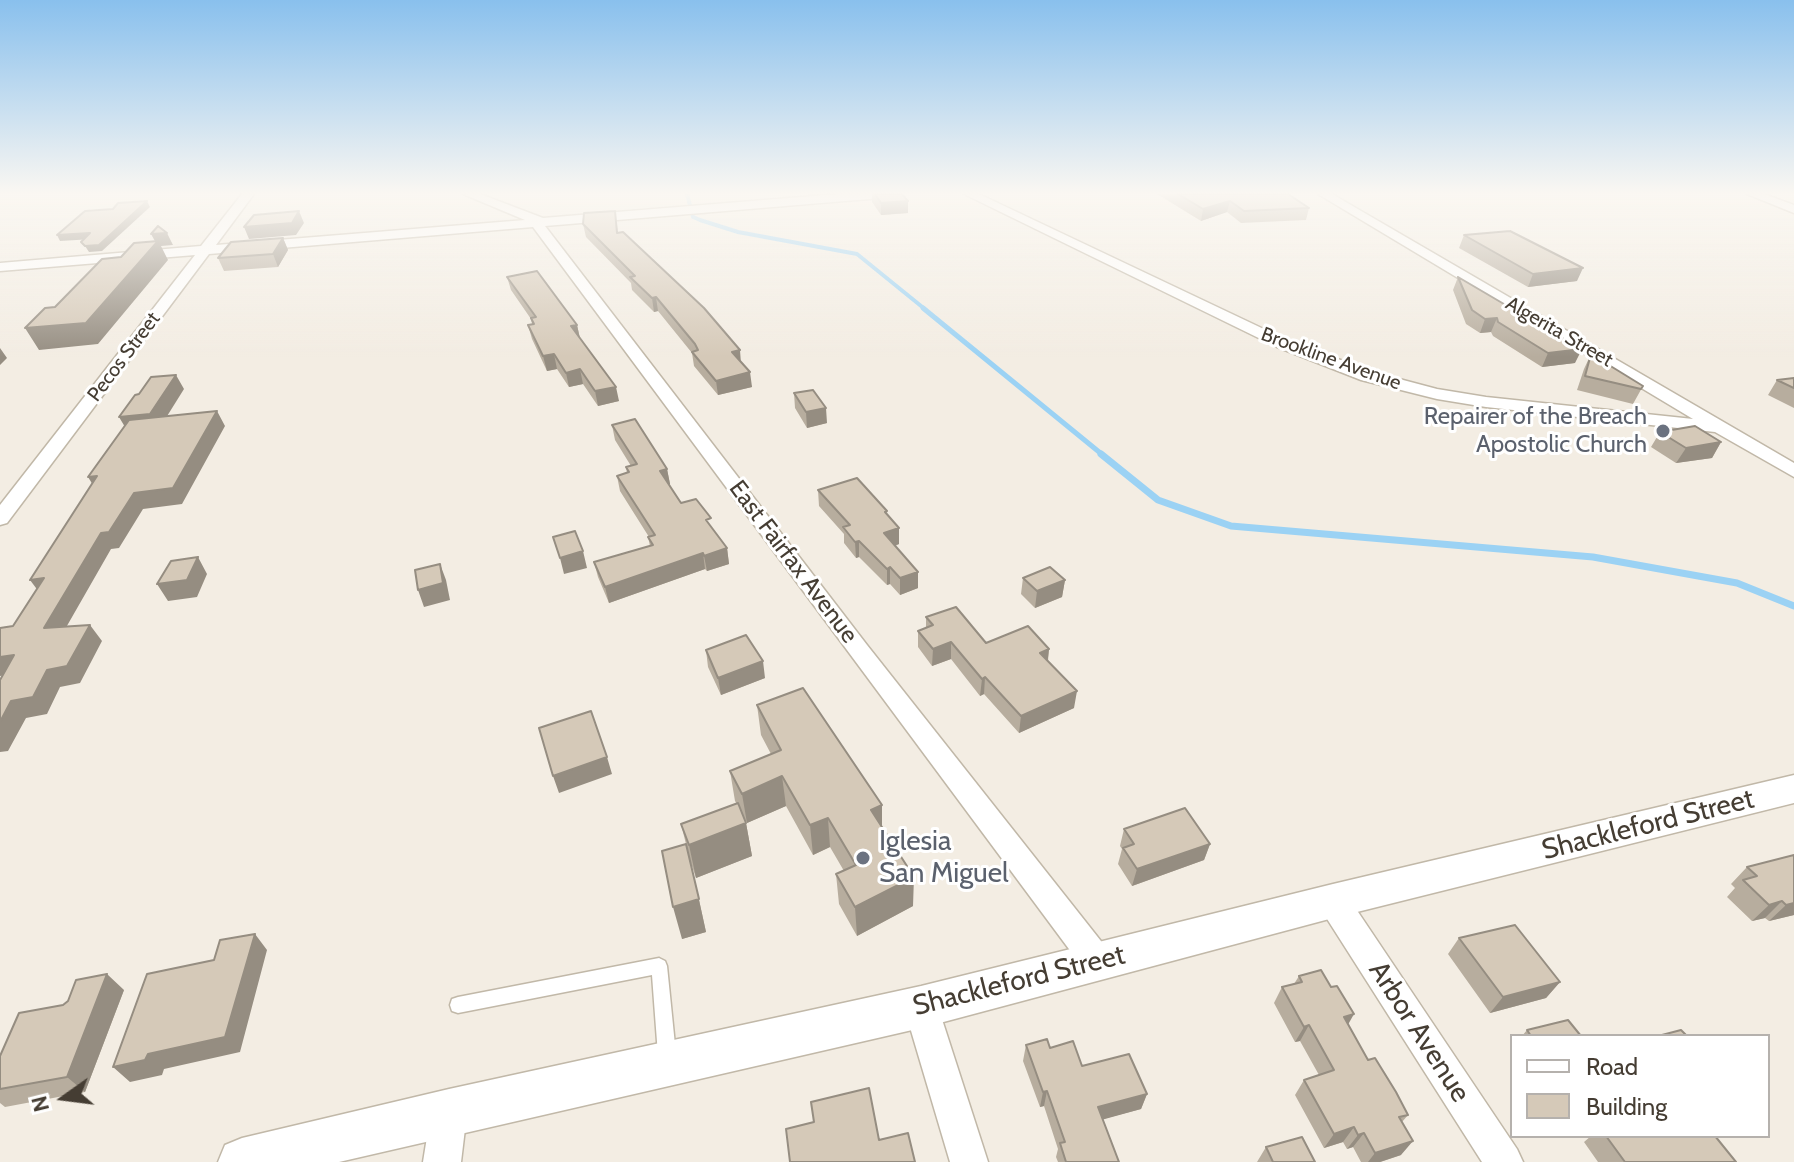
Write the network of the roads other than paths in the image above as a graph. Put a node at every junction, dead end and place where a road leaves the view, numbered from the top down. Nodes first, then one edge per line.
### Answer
1 (215, 248) edge
2 (556, 248) edge
3 (1083, 248) edge
4 (1416, 248) edge
5 (206, 249) junction
6 (0, 267) edge
7 (1720, 427) junction
8 (1794, 471) edge
9 (0, 519) edge
10 (1794, 789) edge
11 (1333, 901) junction
12 (1097, 961) junction
13 (458, 1005) dead end
14 (921, 1007) junction
15 (667, 1063) junction
16 (449, 1112) junction
17 (242, 1162) edge
18 (442, 1162) edge
19 (969, 1162) edge
20 (1504, 1162) edge

1 - 5 street
2 - 12 street, East Fairfax Avenue
3 - 7 street, Brookline Avenue
4 - 7 street, Algerita Street
5 - 6 street
5 - 9 street, Pecos Street
7 - 8 street, Algerita Street
10 - 11 street, Shackleford Street
11 - 12 street, Shackleford Street
11 - 20 street, Arbor Avenue
12 - 14 street, Shackleford Street
13 - 15 lane
14 - 15 street, Shackleford Street
14 - 19 street
15 - 16 street, Shackleford Street
16 - 17 street, Shackleford Street
16 - 18 street

